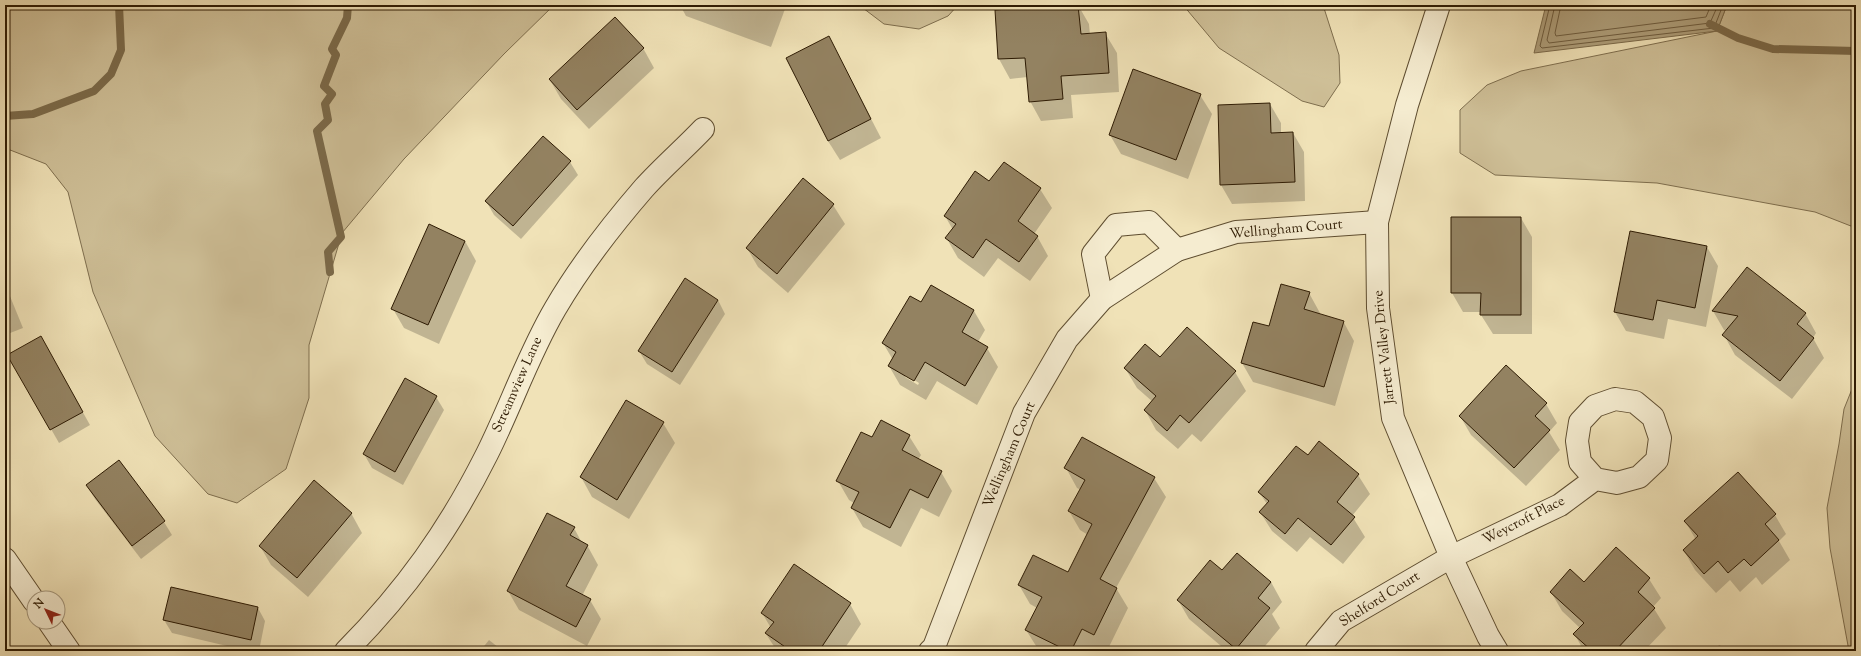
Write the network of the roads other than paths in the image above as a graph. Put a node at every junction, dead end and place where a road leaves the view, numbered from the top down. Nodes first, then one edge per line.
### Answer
1 (1439, 5) edge
2 (703, 129) dead end
3 (1377, 222) junction
4 (1177, 250) junction
5 (1102, 299) junction
6 (1595, 479) dead end
7 (1451, 558) junction
8 (5, 559) edge
9 (26, 590) edge
10 (55, 630) edge
11 (69, 651) edge
12 (346, 651) edge
13 (930, 651) edge
14 (1316, 651) edge
15 (1497, 651) edge

1 - 3 street, Jarrett Valley Drive
2 - 12 street, Streamview Lane
3 - 4 street, Wellingham Court
3 - 7 street, Jarrett Valley Drive
4 - 5 street, Wellingham Court
4 - 5 street
5 - 13 street, Wellingham Court
6 - 7 street, Weycroft Place
7 - 14 street, Shelford Court
7 - 15 street, Jarrett Valley Drive
8 - 9 street
10 - 11 street

